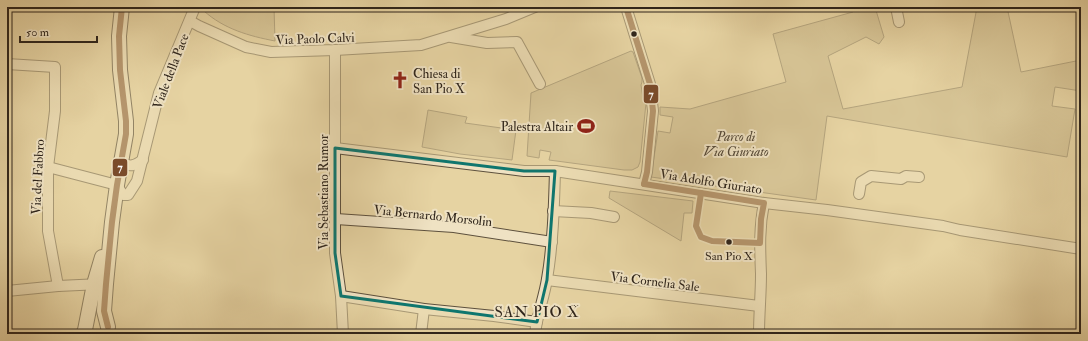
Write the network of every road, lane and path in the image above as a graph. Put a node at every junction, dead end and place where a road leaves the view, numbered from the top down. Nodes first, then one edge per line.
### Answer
1 (122, 7) edge
2 (195, 7) edge
3 (535, 7) edge
4 (626, 7) edge
5 (896, 7) edge
6 (190, 21) junction
7 (899, 22) dead end
8 (447, 36) junction
9 (335, 50) junction
10 (7, 64) edge
11 (540, 84) dead end
12 (335, 148) junction
13 (142, 160) junction
14 (121, 163) junction
15 (48, 167) junction
16 (555, 171) junction
17 (919, 177) dead end
18 (644, 184) junction
19 (116, 185) junction
20 (859, 194) dead end
21 (764, 203) junction
22 (553, 211) junction
23 (614, 217) dead end
24 (336, 219) junction
25 (552, 242) junction
26 (1081, 249) edge
27 (547, 280) junction
28 (100, 284) junction
29 (58, 286) junction
30 (7, 291) edge
31 (341, 296) junction
32 (759, 306) junction
33 (424, 309) junction
34 (537, 322) junction
35 (111, 330) edge
36 (84, 332) edge
37 (343, 334) edge
38 (421, 334) edge
39 (535, 334) edge
40 (758, 334) edge

1 - 14 main road
2 - 6 street, Viale della Pace
3 - 8 street, Via Paolo Calvi
4 - 18 street
5 - 7 street
6 - 9 street, Via Paolo Calvi
6 - 13 street, Viale della Pace
8 - 9 street, Via Paolo Calvi
8 - 11 street, Via Paolo Calvi
9 - 12 street, Via Sebastiano Rumor
10 - 15 street, Via del Fabbro
12 - 16 street, Via Adolfo Giuriato
12 - 24 street, Via Sebastiano Rumor
13 - 14 street
13 - 19 street, Viale della Pace
14 - 19 main road
15 - 19 street
15 - 29 street, Via del Fabbro
16 - 18 street, Via Adolfo Giuriato
16 - 22 street
17 - 20 street
18 - 21 street, Via Adolfo Giuriato
19 - 28 main road
21 - 26 street, Via Adolfo Giuriato
21 - 32 street
22 - 23 street
22 - 25 street
24 - 25 street, Via Bernardo Morsolin
24 - 31 street, Via Sebastiano Rumor
25 - 27 street
27 - 32 street, Via Cornelia Sale
27 - 34 street
28 - 29 street
28 - 35 main road
28 - 36 main road
29 - 30 street
31 - 33 street
31 - 37 street, Via Sebastiano Rumor
32 - 40 street
33 - 34 street
33 - 38 street
34 - 39 street
35 - 36 main road

